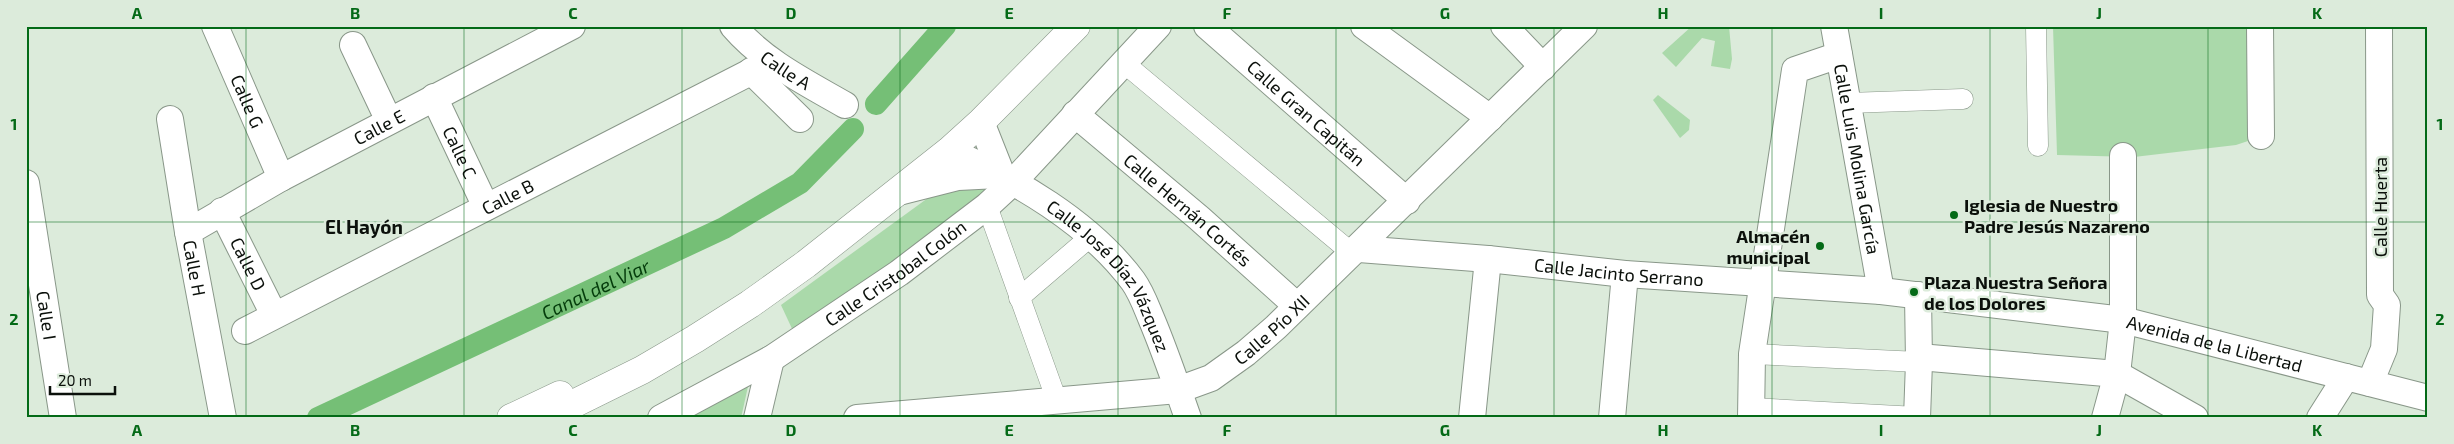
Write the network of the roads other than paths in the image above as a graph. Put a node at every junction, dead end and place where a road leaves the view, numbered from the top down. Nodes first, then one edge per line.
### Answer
1 (215, 26) edge
2 (572, 26) edge
3 (733, 26) edge
4 (1076, 26) edge
5 (1158, 26) edge
6 (1207, 26) edge
7 (1364, 26) edge
8 (1504, 26) edge
9 (1584, 26) edge
10 (1834, 26) edge
11 (2036, 26) edge
12 (2260, 26) edge
13 (2379, 26) edge
14 (353, 45) dead end
15 (1839, 55) junction
16 (1124, 63) junction
17 (761, 66) junction
18 (1543, 67) junction
19 (434, 98) junction
20 (1963, 99) dead end
21 (1848, 103) junction
22 (845, 105) dead end
23 (1075, 114) junction
24 (1490, 118) junction
25 (170, 119) dead end
26 (800, 119) dead end
27 (389, 121) junction
28 (981, 122) junction
29 (2261, 136) dead end
30 (2038, 146) dead end
31 (949, 151) junction
32 (2123, 156) dead end
33 (280, 178) junction
34 (1008, 178) junction
35 (26, 183) edge
36 (899, 192) junction
37 (1407, 201) junction
38 (987, 206) junction
39 (486, 207) junction
40 (222, 212) junction
41 (188, 232) junction
42 (1090, 237) junction
43 (1356, 251) junction
44 (1488, 259) junction
45 (806, 264) junction
46 (1626, 274) junction
47 (1764, 283) junction
48 (1881, 291) junction
49 (1918, 295) junction
50 (1019, 298) junction
51 (1297, 306) junction
52 (274, 315) junction
53 (2123, 320) junction
54 (245, 330) dead end
55 (1752, 354) junction
56 (771, 359) junction
57 (1919, 360) junction
58 (2117, 374) junction
59 (2358, 380) junction
60 (1178, 390) junction
61 (2428, 398) edge
62 (1057, 401) junction
63 (1751, 413) edge
64 (1917, 417) edge
65 (63, 418) edge
66 (223, 418) edge
67 (510, 418) edge
68 (545, 418) edge
69 (662, 418) edge
70 (758, 418) edge
71 (857, 418) edge
72 (1188, 418) edge
73 (1472, 418) edge
74 (1612, 418) edge
75 (2105, 418) edge
76 (2194, 418) edge
77 (2320, 418) edge

1 - 33 street, Calle G
2 - 19 street, Calle E
3 - 17 street, Calle A
4 - 28 main road
5 - 16 street, Calle Cristobal Colón
6 - 37 street, Calle Gran Capitán
7 - 24 street
8 - 18 street
9 - 18 street, Calle Pío XII
10 - 15 street, Calle Luis Molina García
11 - 30 street
12 - 29 street
13 - 59 street, Calle Huerta
14 - 27 street
15 - 21 street, Calle Luis Molina García
15 - 47 street
16 - 23 street, Calle Cristobal Colón
16 - 43 street
17 - 22 street, Calle A
17 - 26 street, Calle A
17 - 39 street, Calle B
18 - 24 street, Calle Pío XII
19 - 27 street, Calle E
19 - 39 street, Calle C
20 - 21 street
21 - 48 street, Calle Luis Molina García
23 - 34 street, Calle Cristobal Colón
23 - 51 street, Calle Hernán Cortés
24 - 37 street, Calle Pío XII
25 - 41 street, Calle H
27 - 33 street, Calle E
28 - 31 main road
28 - 34 street
31 - 34 street, Calle José Díaz Vázquez
31 - 36 main road
32 - 53 street
33 - 40 street, Calle E
34 - 36 street
34 - 38 street, Calle Cristobal Colón
34 - 42 street, Calle José Díaz Vázquez
35 - 65 street, Calle I
36 - 45 main road
37 - 43 street, Calle Pío XII
38 - 50 street
38 - 56 street, Calle Cristobal Colón
39 - 52 street, Calle B
40 - 41 street, Calle E
40 - 52 street, Calle D
41 - 66 street, Calle H
42 - 50 street
42 - 60 street, Calle José Díaz Vázquez
43 - 44 street, Calle Jacinto Serrano
43 - 51 street, Calle Pío XII
44 - 46 street, Calle Jacinto Serrano
44 - 73 street
45 - 67 main road
45 - 68 main road
46 - 47 street, Calle Jacinto Serrano
46 - 74 street
47 - 48 street, Calle Jacinto Serrano
47 - 55 street
48 - 49 street, Avenida de la Libertad
49 - 53 street, Avenida de la Libertad
49 - 57 street
50 - 62 street
51 - 60 street, Calle Pío XII
52 - 54 street, Calle B
53 - 58 street
53 - 59 street, Avenida de la Libertad
55 - 57 street
55 - 63 street
56 - 69 street, Calle Cristobal Colón
56 - 70 street
57 - 58 street
57 - 64 street
58 - 75 street
58 - 76 street
59 - 61 street, Avenida de la Libertad
59 - 77 street, Calle Huerta
60 - 62 street, Calle Pío XII
60 - 72 street, Calle José Díaz Vázquez
62 - 71 street, Calle Pío XII
63 - 64 street

